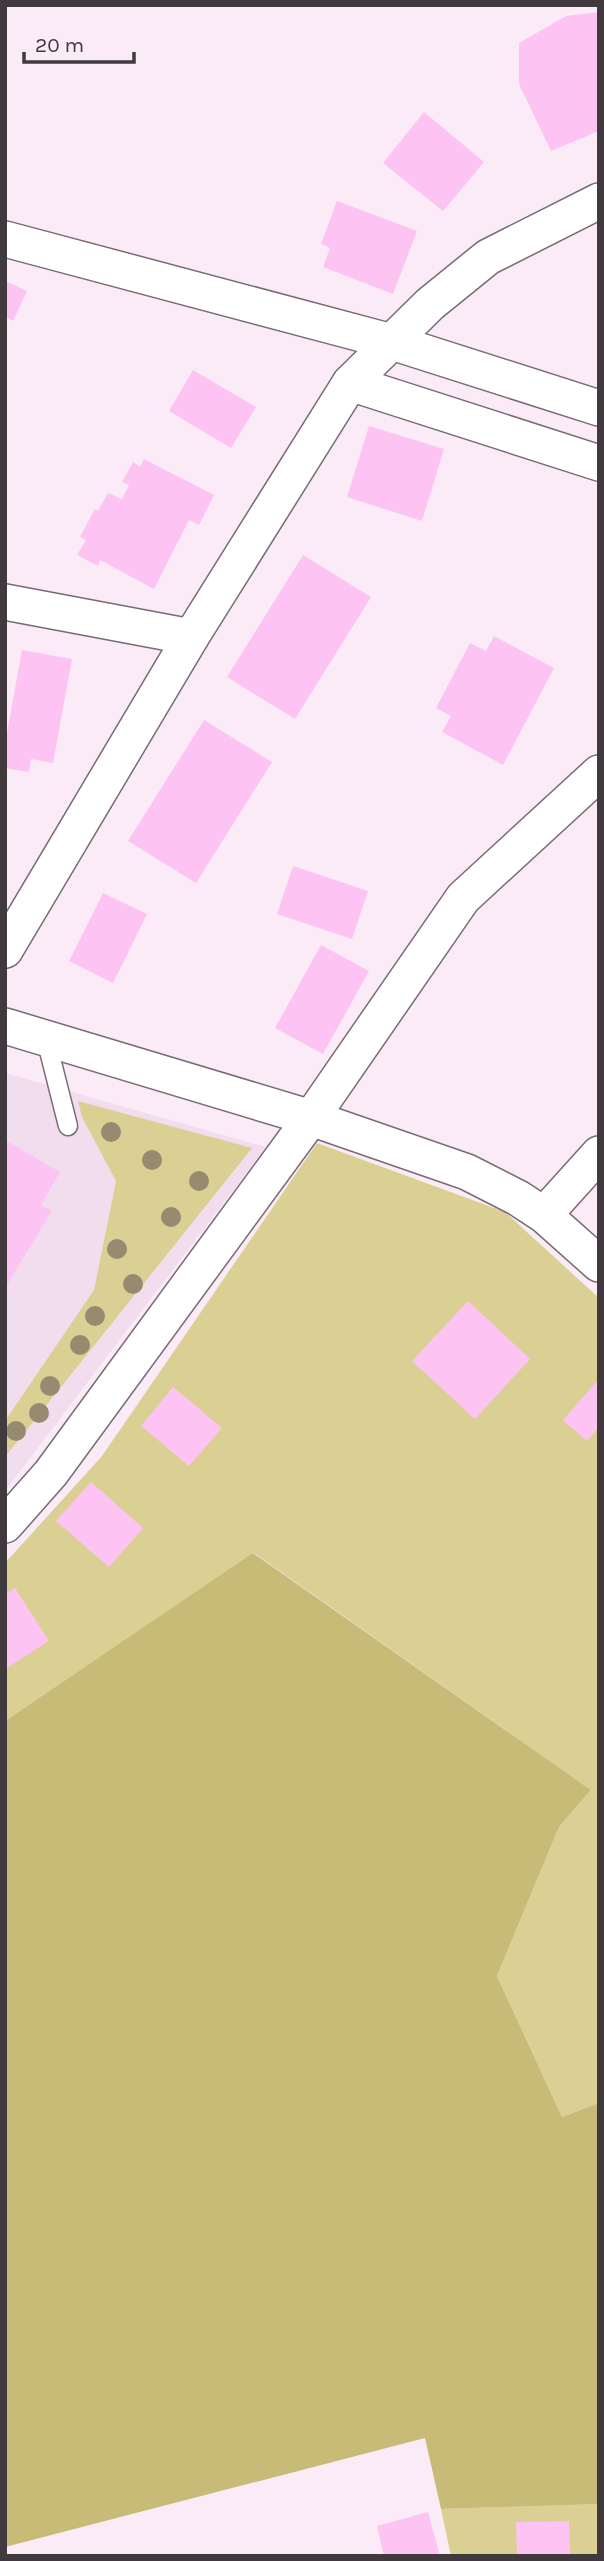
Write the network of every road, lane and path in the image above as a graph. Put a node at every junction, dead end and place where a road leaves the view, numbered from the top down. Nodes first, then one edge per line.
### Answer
1 (599, 201) edge
2 (5, 239) edge
3 (392, 342) junction
4 (350, 383) junction
5 (599, 408) edge
6 (599, 463) edge
7 (5, 602) edge
8 (191, 637) junction
9 (599, 773) edge
10 (5, 950) edge
11 (5, 1026) edge
12 (46, 1039) junction
13 (311, 1118) junction
14 (68, 1126) dead end
15 (599, 1154) edge
16 (544, 1216) junction
17 (599, 1264) edge
18 (5, 1525) edge

1 - 3 street
2 - 3 street
3 - 4 street
3 - 5 street
4 - 6 street
4 - 8 street
7 - 8 street
8 - 10 street
9 - 13 street
11 - 12 street
12 - 13 street
12 - 14 lane
13 - 16 street
13 - 18 street
15 - 16 street
16 - 17 street

